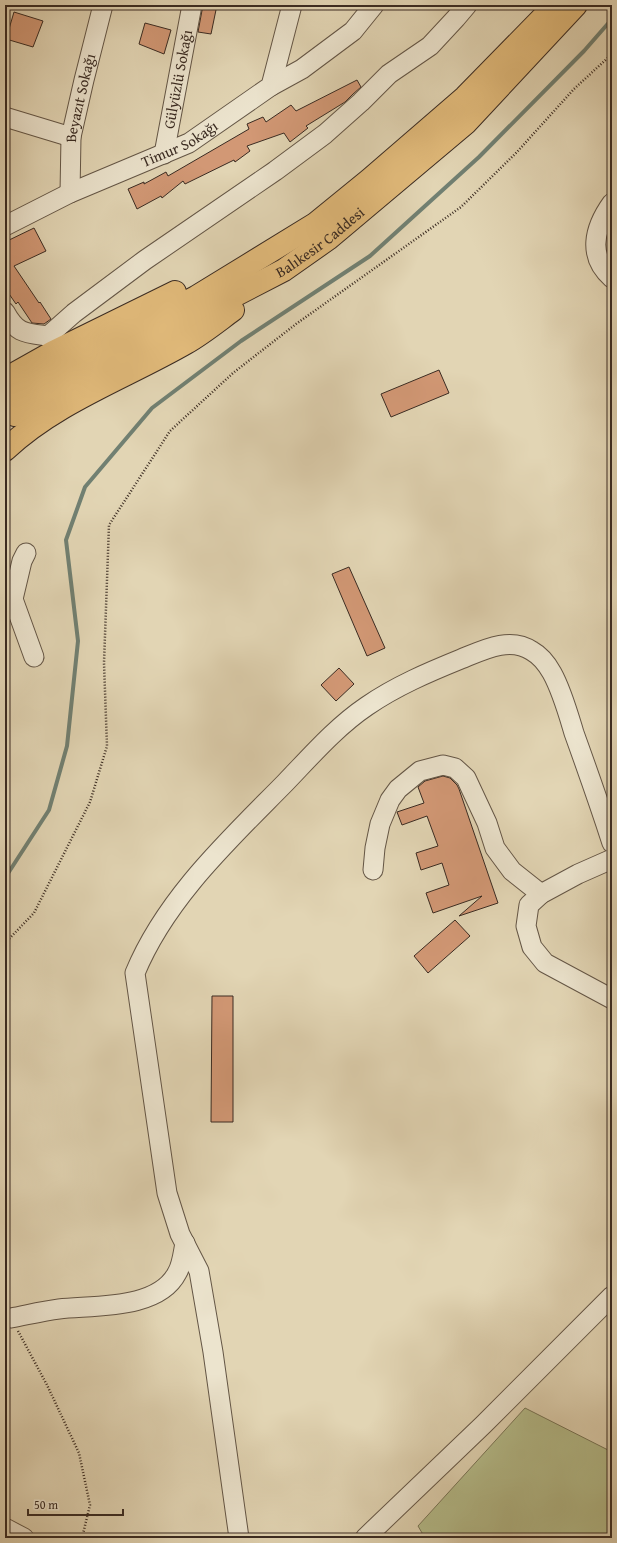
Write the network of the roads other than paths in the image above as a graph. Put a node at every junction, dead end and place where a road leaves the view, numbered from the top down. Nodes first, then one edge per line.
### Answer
1 (103, 5) edge
2 (192, 5) edge
3 (292, 5) edge
4 (374, 5) edge
5 (467, 5) edge
6 (555, 5) edge
7 (576, 5) edge
8 (271, 86) junction
9 (5, 117) edge
10 (71, 137) junction
11 (164, 154) junction
12 (70, 193) junction
13 (612, 204) edge
14 (5, 226) edge
15 (273, 250) junction
16 (284, 270) junction
17 (612, 278) edge
18 (5, 312) edge
19 (5, 380) edge
20 (10, 408) edge
21 (5, 450) edge
22 (26, 553) dead end
23 (9, 604) edge
24 (34, 657) dead end
25 (612, 843) edge
26 (612, 859) edge
27 (373, 870) dead end
28 (541, 894) junction
29 (612, 999) edge
30 (185, 1244) junction
31 (612, 1296) edge
32 (11, 1318) road end
33 (5, 1528) edge
34 (24, 1538) edge
35 (239, 1538) edge
36 (366, 1538) edge

1 - 10 street, Beyazıt Sokağı
2 - 11 street, Gülyüzlü Sokağı
3 - 8 street
4 - 8 street, Timur Sokağı
5 - 18 street
6 - 15 main road, Balıkesir Caddesi
7 - 16 main road, Balıkesir Caddesi
8 - 11 street, Timur Sokağı
9 - 10 street
10 - 12 street, Beyazıt Sokağı
11 - 12 street, Timur Sokağı
12 - 14 street, Timur Sokağı
13 - 17 street
15 - 19 main road
15 - 20 main road, Balıkesir Caddesi
16 - 20 main road, Balıkesir Caddesi
16 - 21 main road
22 - 23 street
23 - 24 street
25 - 30 street
26 - 28 street
27 - 28 street
28 - 29 street
30 - 32 street
30 - 35 street
31 - 36 street
33 - 34 street

